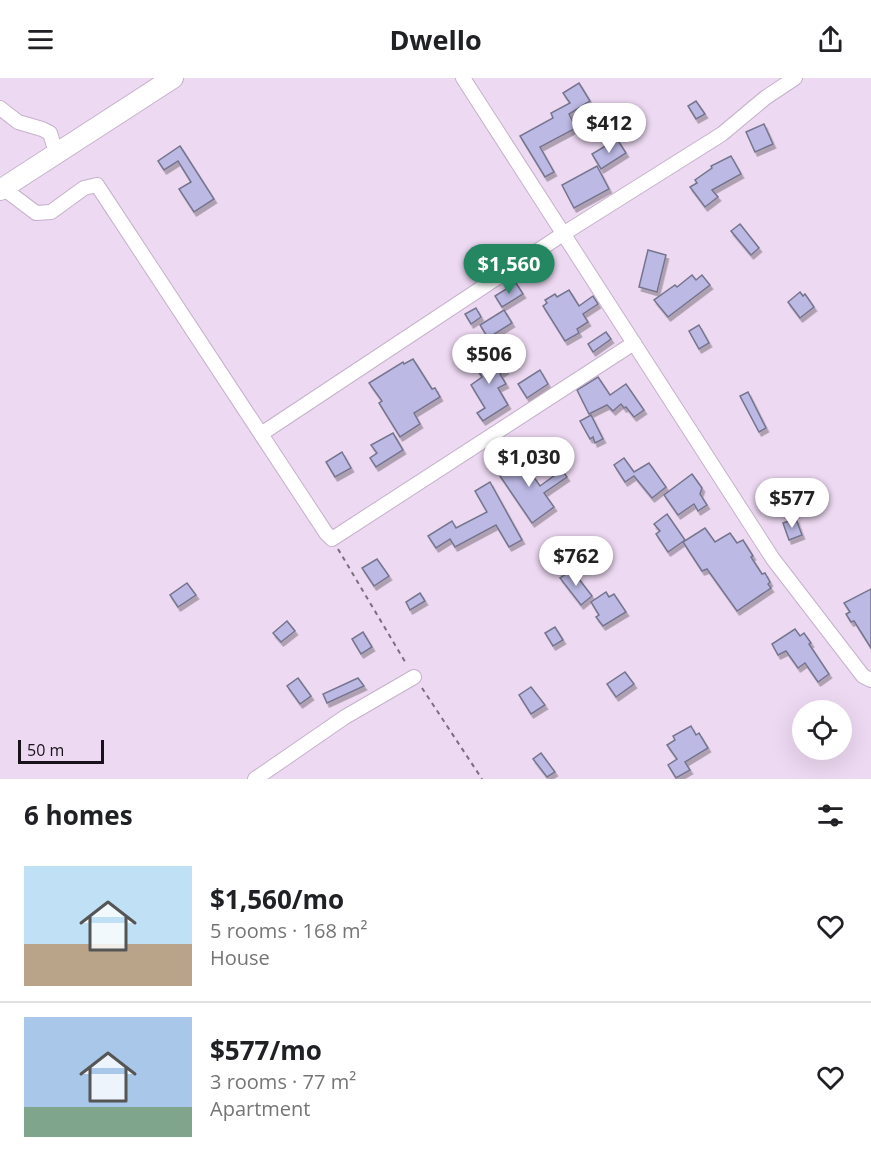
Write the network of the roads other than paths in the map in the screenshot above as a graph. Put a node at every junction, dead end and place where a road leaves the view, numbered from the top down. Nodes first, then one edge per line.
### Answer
1 (173, 78) edge
2 (463, 78) edge
3 (795, 78) edge
4 (0, 108) edge
5 (56, 153) junction
6 (1, 189) edge
7 (563, 234) junction
8 (634, 343) junction
9 (261, 434) junction
10 (414, 677) road end
11 (871, 680) edge
12 (255, 779) edge

1 - 5 highway
2 - 7 street
3 - 7 street
4 - 5 street
5 - 6 highway
6 - 9 street
7 - 8 street
7 - 9 street
8 - 9 street
8 - 11 street
10 - 12 street

